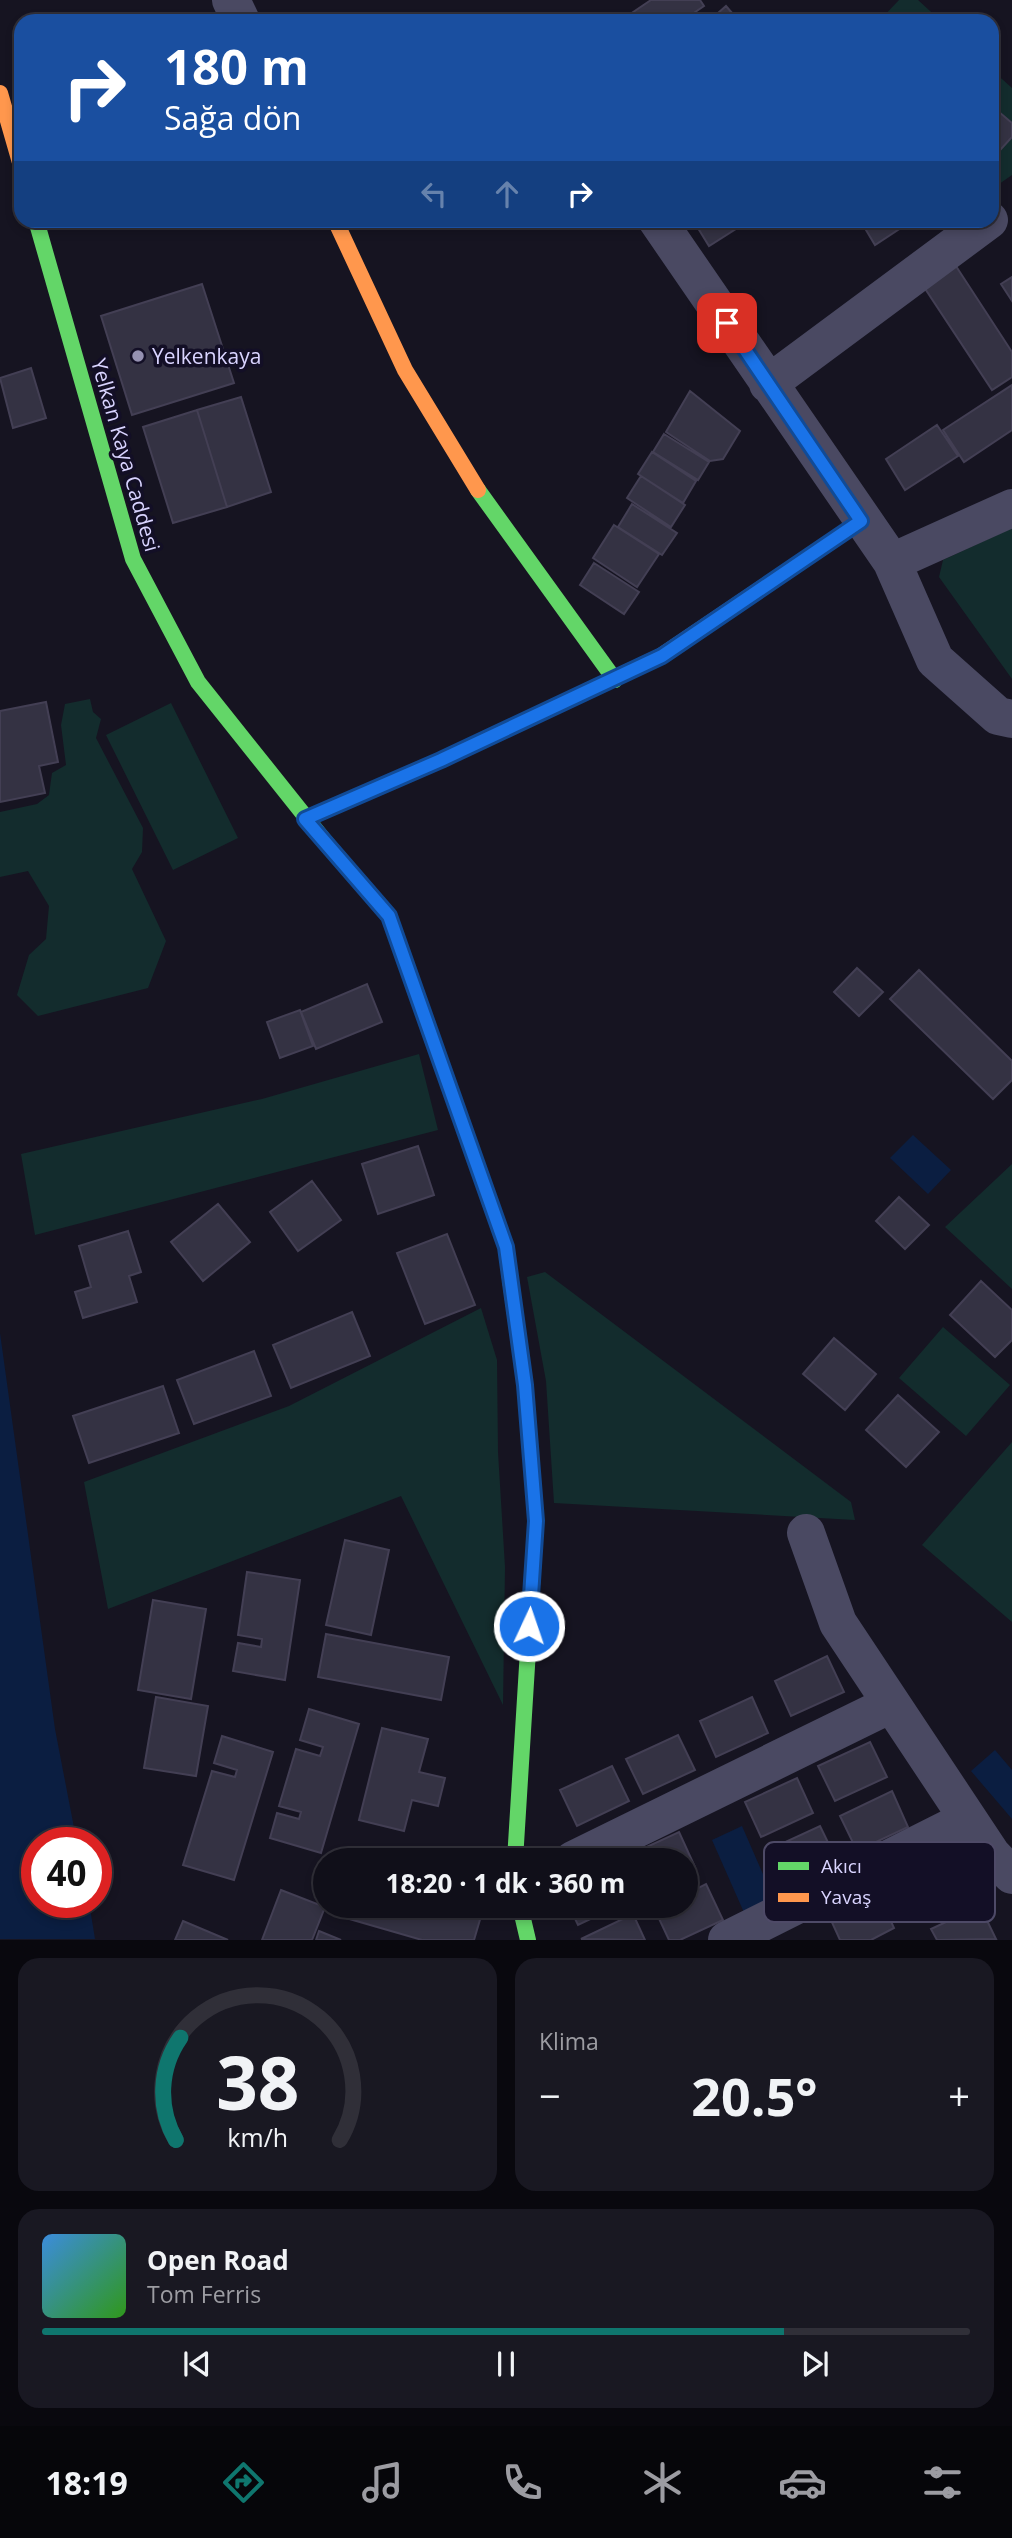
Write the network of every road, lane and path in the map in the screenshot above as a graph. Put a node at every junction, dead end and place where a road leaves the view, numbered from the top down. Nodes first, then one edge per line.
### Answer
1 (0, 93) edge
2 (14, 142) edge
3 (38, 228) edge
4 (339, 228) edge
5 (662, 228) edge
6 (979, 228) edge
7 (768, 384) junction
8 (1012, 508) edge
9 (861, 521) junction
10 (892, 562) junction
11 (615, 680) junction
12 (1012, 719) edge
13 (305, 819) junction
14 (806, 1533) dead end
15 (891, 1704) junction
16 (968, 1819) junction
17 (922, 1842) edge
18 (983, 1842) edge
19 (516, 1848) edge
20 (597, 1848) edge
21 (995, 1858) edge
22 (1012, 1875) edge
23 (523, 1918) edge
24 (764, 1921) edge
25 (528, 1940) edge
26 (727, 1940) edge

1 - 2 street
3 - 13 street, Yelkan Kaya Caddesi
4 - 11 street
5 - 7 street
6 - 7 street
7 - 9 street
8 - 10 street
9 - 10 street
9 - 11 street
10 - 12 street
11 - 13 street
13 - 19 street, Yelkan Kaya Caddesi
14 - 15 street
15 - 16 street
15 - 20 street
16 - 17 street
16 - 18 street
21 - 22 street
23 - 25 street
24 - 26 street

